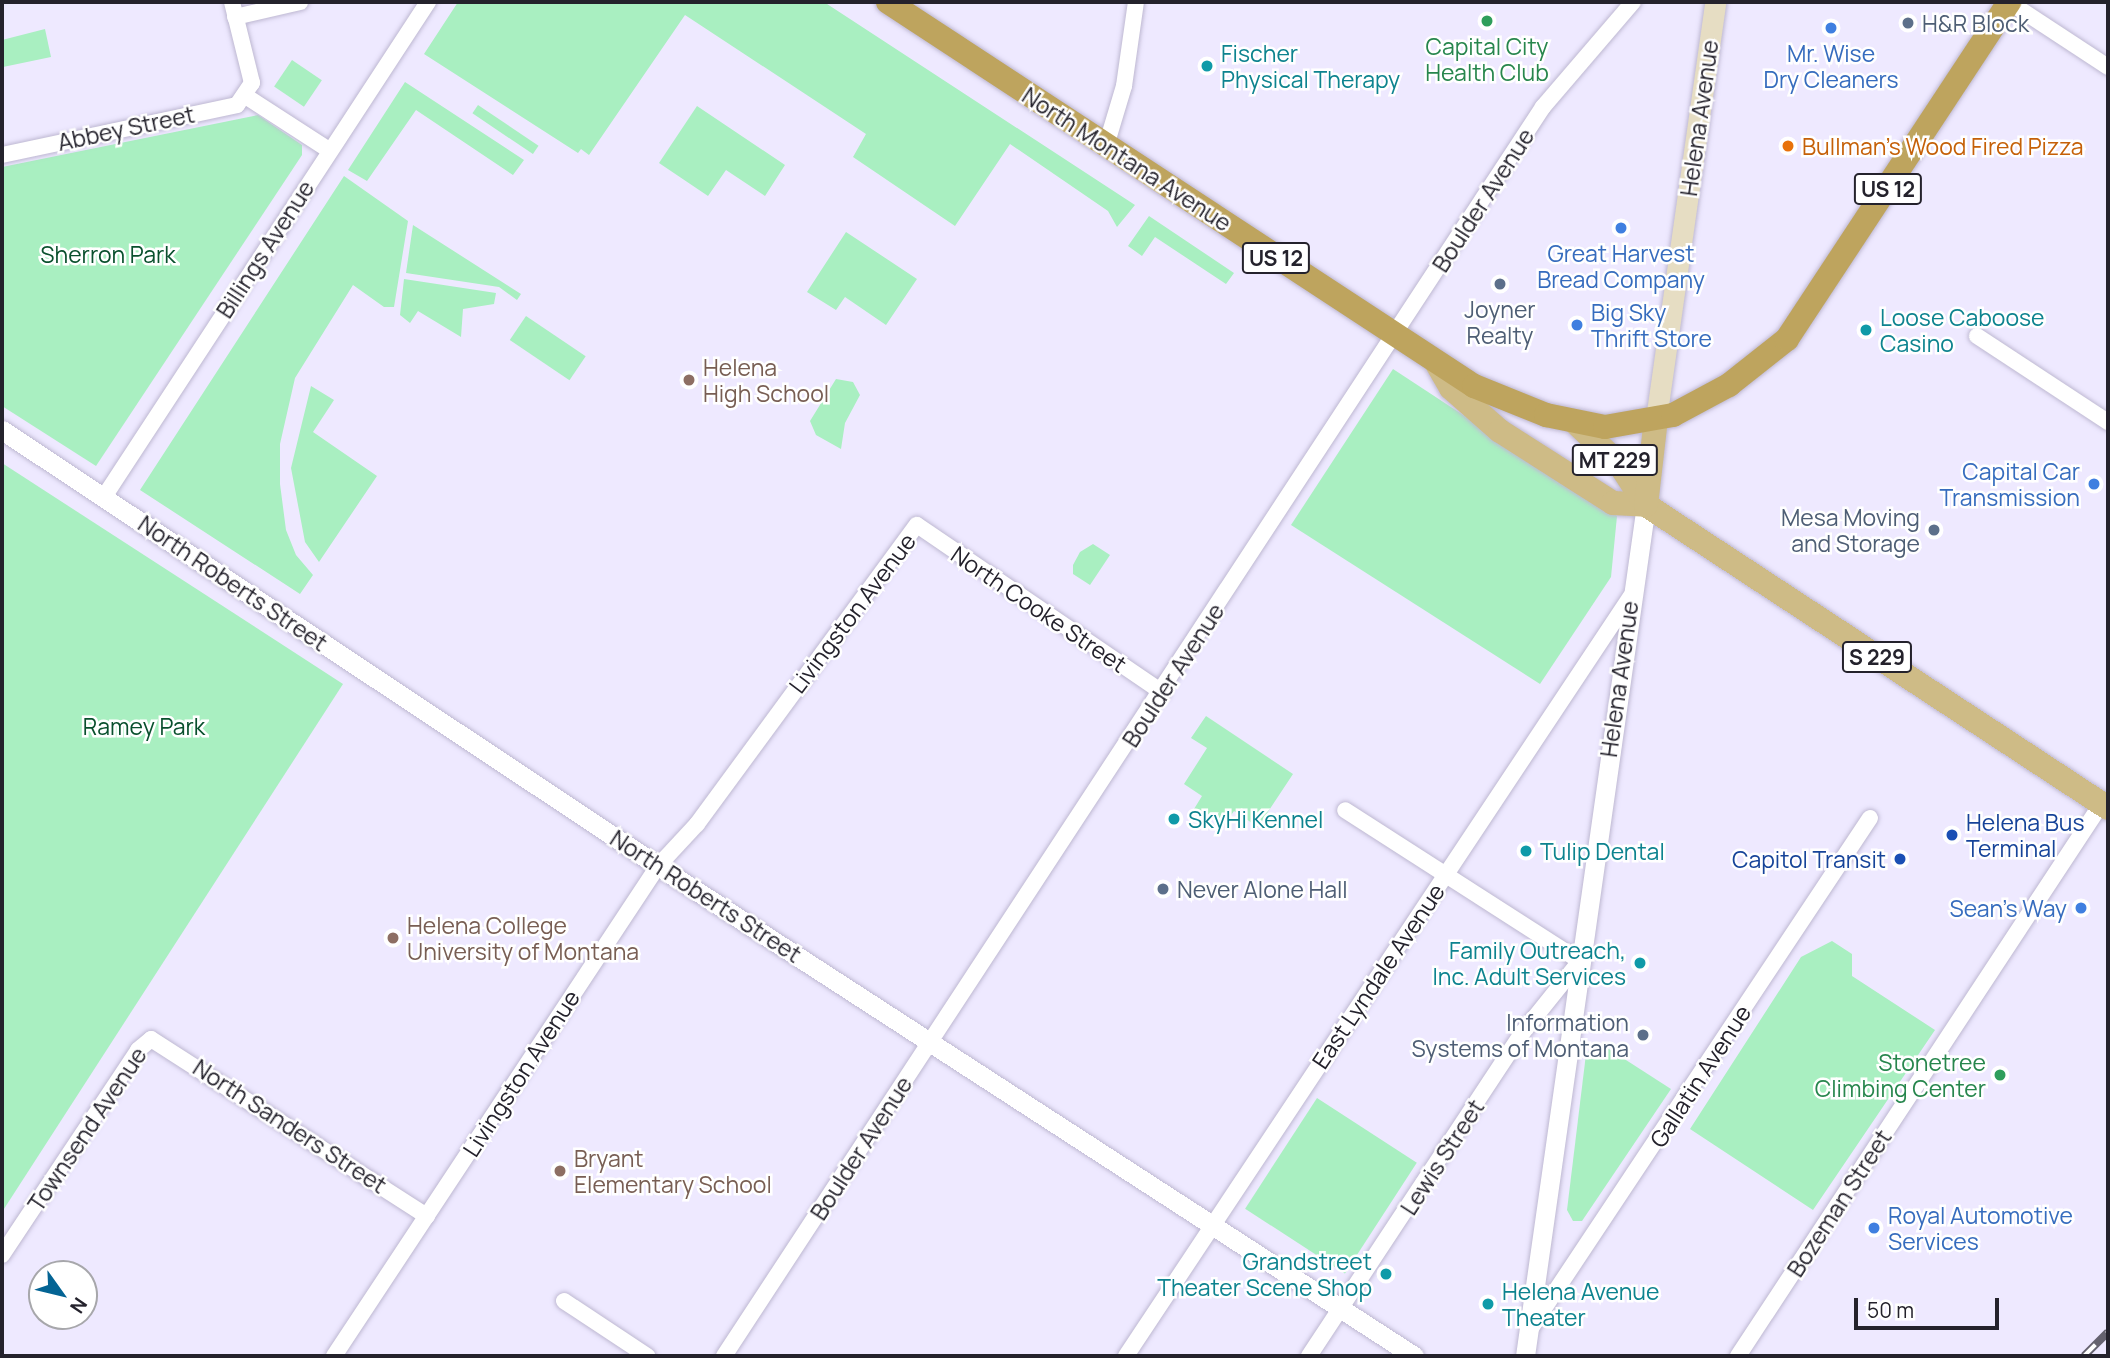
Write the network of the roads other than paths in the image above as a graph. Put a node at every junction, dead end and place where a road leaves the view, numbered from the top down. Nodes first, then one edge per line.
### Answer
1 (300, 2) edge
2 (428, 2) edge
3 (888, 2) edge
4 (1136, 2) edge
5 (1633, 2) edge
6 (1715, 2) edge
7 (2009, 2) edge
8 (234, 9) edge
9 (2108, 67) edge
10 (247, 97) junction
11 (1106, 146) junction
12 (329, 150) junction
13 (2, 155) edge
14 (1395, 336) junction
15 (1978, 336) dead end
16 (1436, 362) junction
17 (1656, 419) junction
18 (1576, 422) junction
19 (2108, 422) edge
20 (2, 430) edge
21 (104, 497) junction
22 (1646, 505) junction
23 (917, 526) joint
24 (1631, 596) junction
25 (1162, 692) junction
26 (2105, 806) edge
27 (1345, 810) dead end
28 (1870, 818) dead end
29 (659, 866) junction
30 (1445, 875) junction
31 (1580, 961) junction
32 (151, 1039) joint
33 (931, 1041) junction
34 (428, 1216) junction
35 (1212, 1226) junction
36 (2, 1255) edge
37 (564, 1301) dead end
38 (1340, 1309) junction
39 (1528, 1333) junction
40 (334, 1356) edge
41 (647, 1356) edge
42 (724, 1356) edge
43 (1126, 1356) edge
44 (1309, 1356) edge
45 (1414, 1356) edge
46 (1524, 1356) edge
47 (1738, 1356) edge

1 - 8 street
2 - 12 street, Billings Avenue
3 - 11 highway, North Montana Avenue / US 12
4 - 11 street
5 - 14 street, Boulder Avenue
6 - 17 main road, Helena Avenue
7 - 9 street
7 - 17 highway, US 12
8 - 10 street
10 - 12 street
10 - 13 street, Abbey Street
11 - 14 highway, North Montana Avenue / US 12
12 - 21 street, Billings Avenue
14 - 16 highway, North Montana Avenue / US 12
14 - 25 street, Boulder Avenue
15 - 19 street
16 - 18 highway, North Montana Avenue / US 12
16 - 22 main road, North Montana Avenue / S 229
17 - 18 highway, North Montana Avenue / US 12
17 - 22 main road, Helena Avenue
18 - 22 main road, North Montana Avenue / MT 229
20 - 21 street, North Roberts Street
21 - 29 street, North Roberts Street
22 - 24 street, Helena Avenue
22 - 26 main road, North Montana Avenue / S 229
23 - 25 street, North Cooke Street
23 - 29 street, Livingston Avenue
24 - 30 street, East Lyndale Avenue
24 - 31 street, Helena Avenue
25 - 33 street, Boulder Avenue
26 - 47 street, Bozeman Street
27 - 30 street
28 - 39 street, Gallatin Avenue
29 - 33 street, North Roberts Street
29 - 34 street, Livingston Avenue
30 - 31 street
30 - 35 street, East Lyndale Avenue
31 - 38 street, Lewis Street
31 - 39 street, Helena Avenue
32 - 34 street, North Sanders Street
32 - 36 street, Townsend Avenue
33 - 35 street, North Roberts Street
33 - 42 street, Boulder Avenue
34 - 40 street, Livingston Avenue
35 - 38 street, North Roberts Street
35 - 43 street, East Lyndale Avenue
37 - 41 street
38 - 44 street, Lewis Street
38 - 45 street, North Roberts Street
39 - 46 street, Helena Avenue

